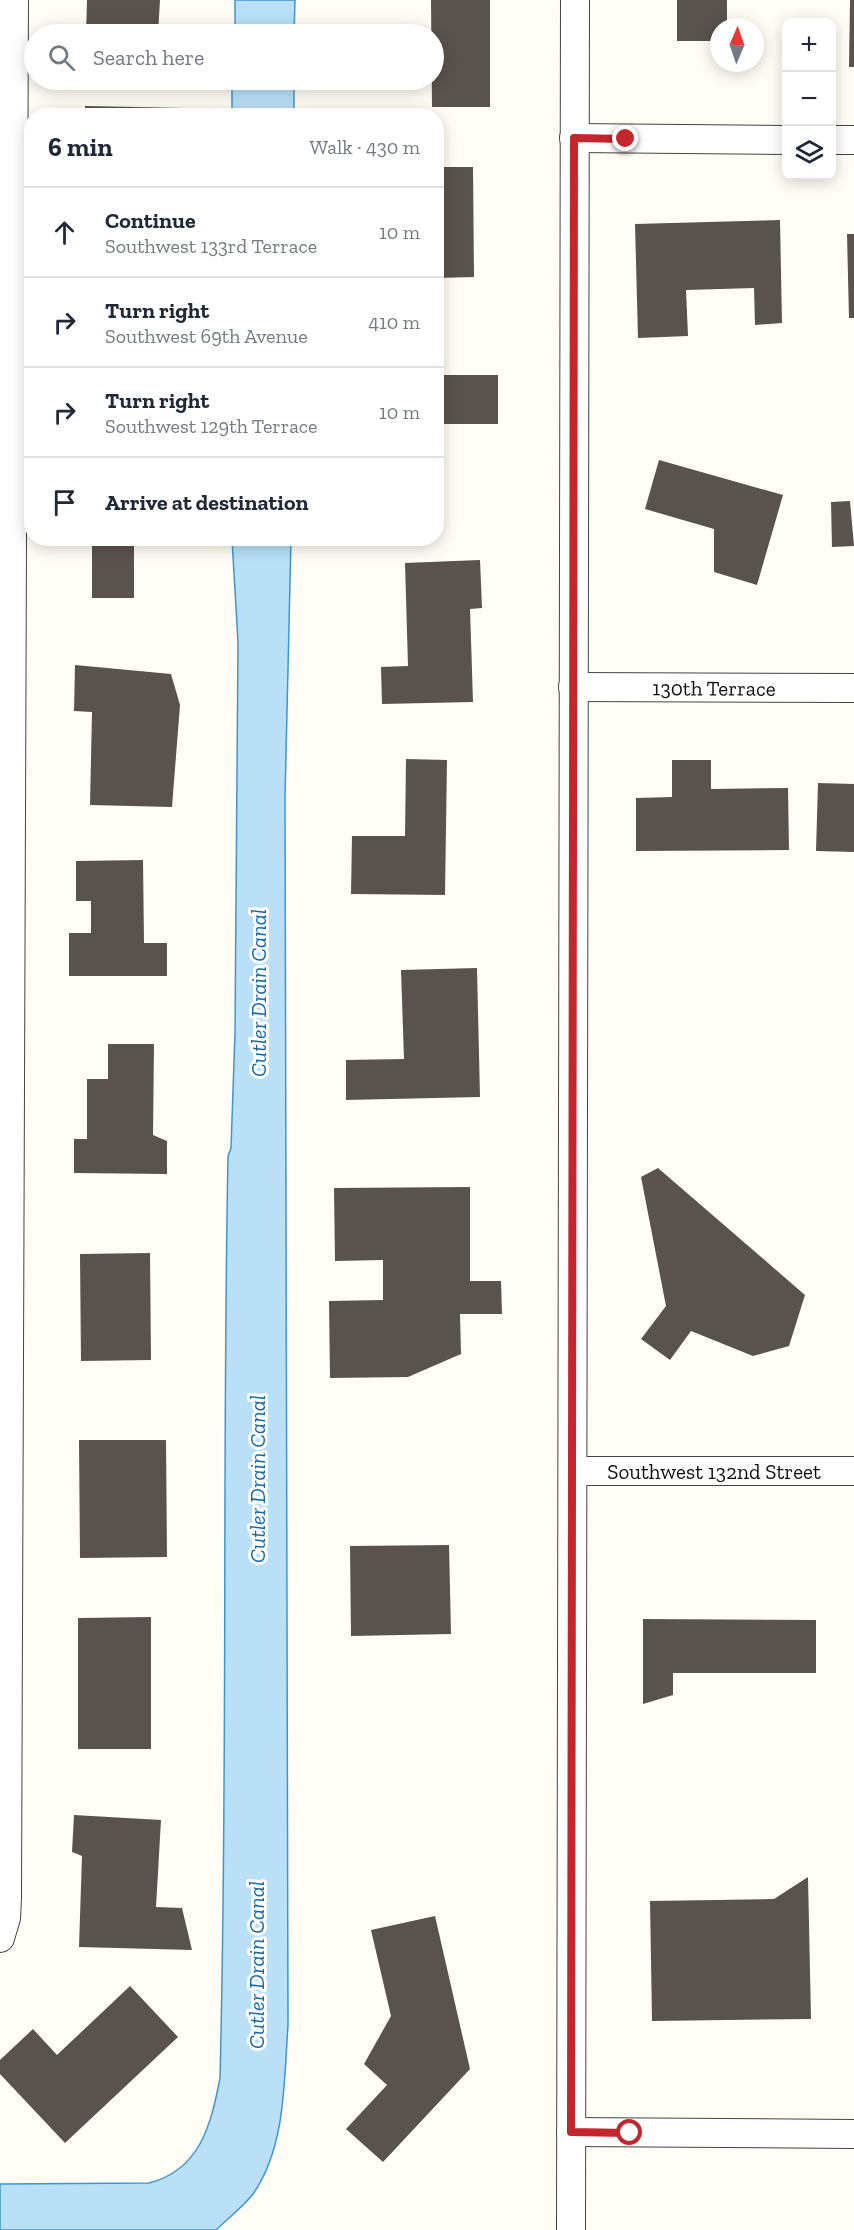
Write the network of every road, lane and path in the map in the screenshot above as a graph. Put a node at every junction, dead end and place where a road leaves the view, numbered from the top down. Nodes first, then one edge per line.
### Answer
1 (14, 0) edge
2 (575, 0) edge
3 (574, 138) junction
4 (782, 140) edge
5 (836, 140) edge
6 (854, 140) edge
7 (573, 687) junction
8 (854, 688) edge
9 (573, 1471) junction
10 (854, 1471) edge
11 (0, 1938) edge
12 (571, 2132) junction
13 (854, 2134) edge
14 (571, 2230) edge

1 - 11 street
2 - 3 street
3 - 4 street
3 - 7 street
5 - 6 street
7 - 8 street, 130th Terrace
7 - 9 street
9 - 10 street, Southwest 132nd Street
9 - 12 street
12 - 13 street
12 - 14 street

